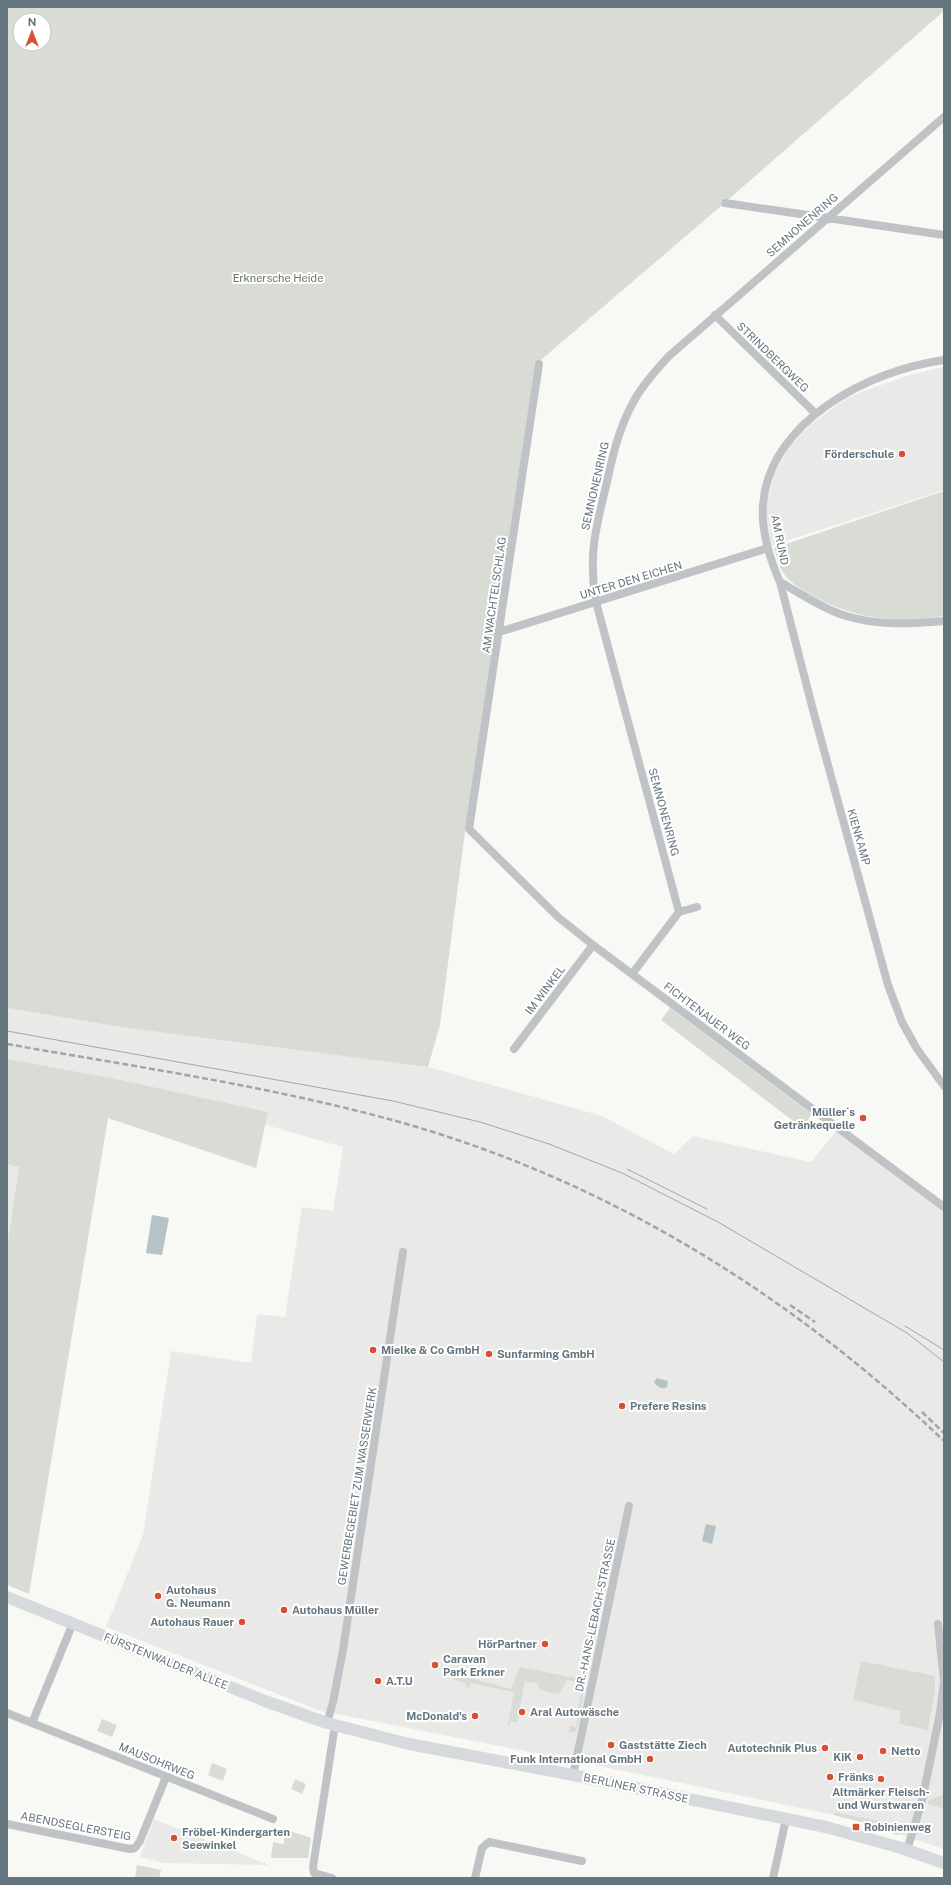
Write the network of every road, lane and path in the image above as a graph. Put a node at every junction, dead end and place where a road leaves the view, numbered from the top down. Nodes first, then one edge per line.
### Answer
1 (944, 117) edge
2 (725, 203) dead end
3 (827, 217) junction
4 (944, 235) edge
5 (715, 315) junction
6 (944, 360) edge
7 (539, 364) dead end
8 (816, 414) junction
9 (768, 548) junction
10 (780, 582) junction
11 (596, 602) junction
12 (944, 621) edge
13 (499, 632) junction
14 (469, 829) joint
15 (698, 907) dead end
16 (679, 912) junction
17 (593, 945) junction
18 (632, 974) junction
19 (514, 1049) dead end
20 (944, 1086) edge
21 (944, 1207) edge
22 (403, 1252) dead end
23 (629, 1506) dead end
24 (7, 1597) edge
25 (73, 1623) junction
26 (938, 1624) dead end
27 (7, 1713) edge
28 (32, 1723) junction
29 (331, 1724) junction
30 (573, 1775) junction
31 (166, 1776) junction
32 (273, 1819) dead end
33 (786, 1819) junction
34 (7, 1824) edge
35 (907, 1850) junction
36 (582, 1861) dead end
37 (944, 1862) edge
38 (332, 1878) edge
39 (475, 1878) edge
40 (773, 1878) edge

1 - 3 street, SEMNONENRING
2 - 3 street
3 - 4 street
3 - 5 street, SEMNONENRING
5 - 8 street, STRINDBERGWEG
5 - 11 street, SEMNONENRING
6 - 8 street, AM RUND
7 - 13 street, AM WACHTELSCHLAG
8 - 9 street, AM RUND
9 - 10 street, AM RUND
9 - 11 street, UNTER DEN EICHEN
10 - 12 street, AM RUND
10 - 20 street, KIENKAMP
11 - 13 street, UNTER DEN EICHEN
11 - 16 street, SEMNONENRING
13 - 14 street, AM WACHTELSCHLAG
14 - 17 street, FICHTENAUER WEG
15 - 16 street
16 - 18 street
17 - 18 street, FICHTENAUER WEG
17 - 19 street, IM WINKEL
18 - 21 street, FICHTENAUER WEG
22 - 29 street, GEWERBEGEBIET ZUM WASSERWERK
23 - 30 street, DR.-HANS-LEBACH-STRASSE
24 - 25 main road, FÜRSTENWALDER ALLEE
25 - 28 street
25 - 29 main road, FÜRSTENWALDER ALLEE
26 - 35 street
27 - 28 street, MAUSOHRWEG
28 - 31 street, MAUSOHRWEG
29 - 30 main road, BERLINER STRASSE
29 - 38 street, GEWERBEGEBIET ZUM WASSERWERK
30 - 33 main road, BERLINER STRASSE
31 - 32 street, MAUSOHRWEG
31 - 34 street, ABENDSEGLERSTEIG
33 - 35 main road, BERLINER STRASSE
33 - 40 street
35 - 37 main road, BERLINER STRASSE
36 - 39 street

